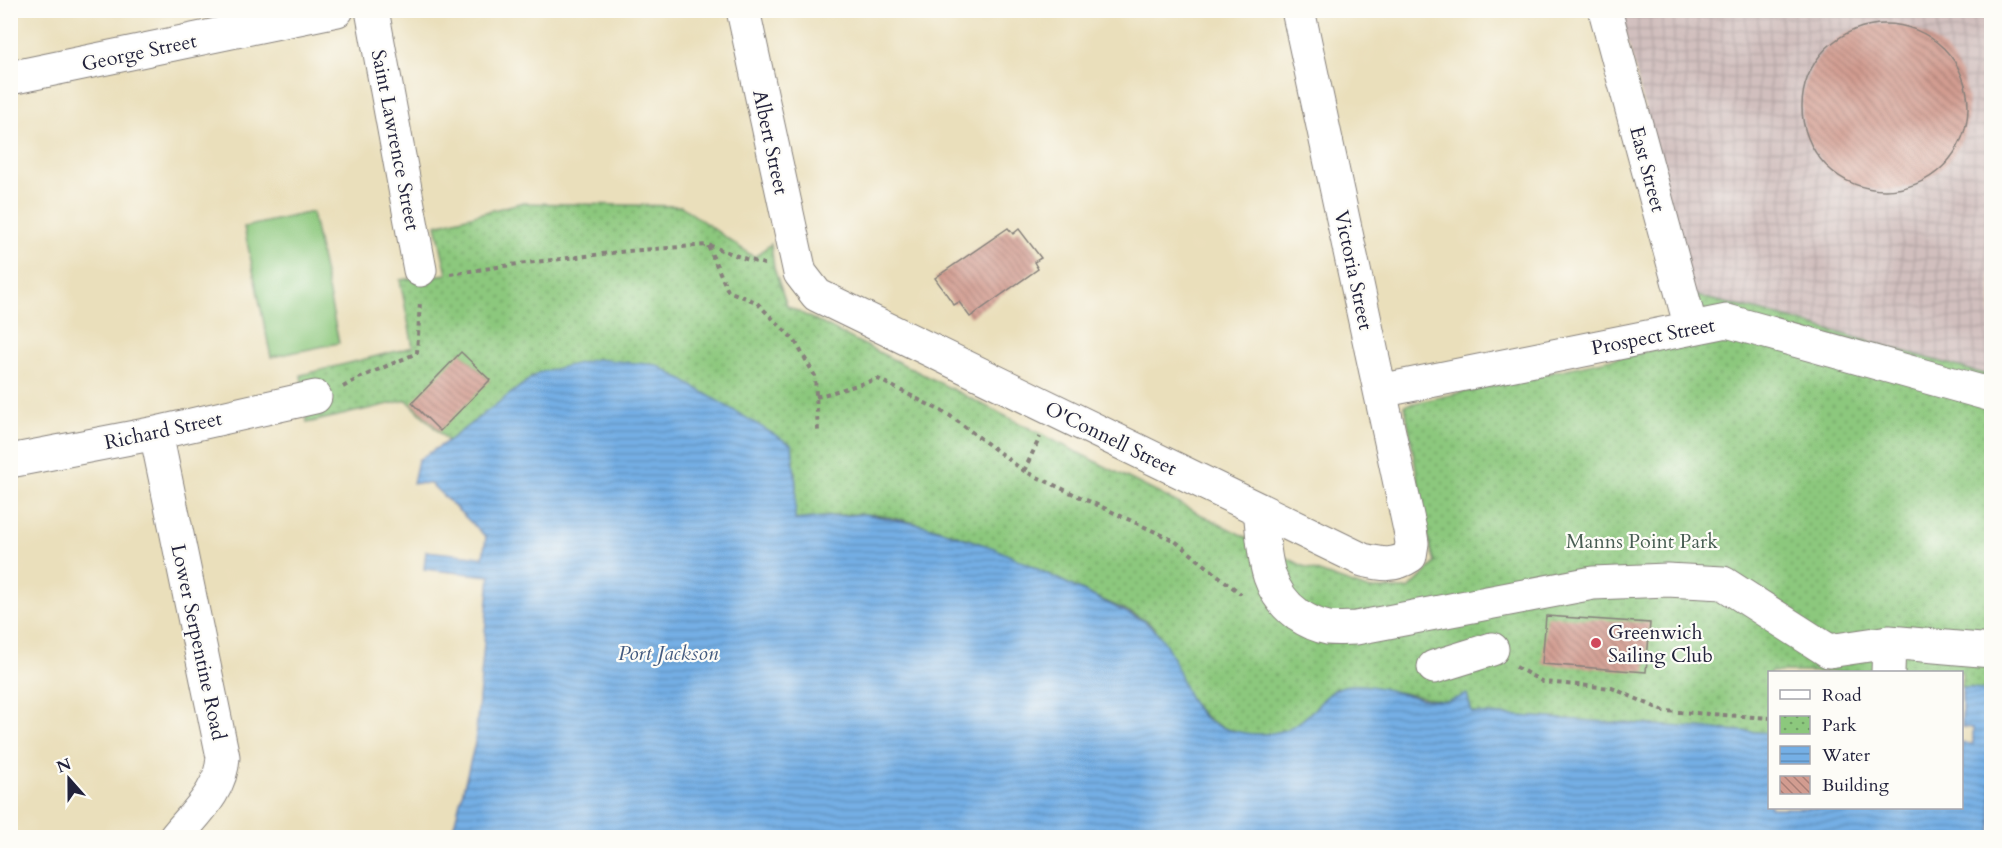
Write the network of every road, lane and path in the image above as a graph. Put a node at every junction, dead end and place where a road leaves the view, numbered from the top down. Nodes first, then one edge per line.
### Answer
1 (337, 10) edge
2 (372, 10) edge
3 (743, 10) edge
4 (1298, 10) edge
5 (1605, 10) edge
6 (10, 78) edge
7 (708, 245) junction
8 (420, 270) junction
9 (800, 273) junction
10 (1690, 328) junction
11 (1380, 391) junction
12 (1992, 395) edge
13 (315, 397) joint
14 (816, 397) junction
15 (818, 432) dead end
16 (156, 433) junction
17 (1042, 433) dead end
18 (10, 460) edge
19 (1024, 471) junction
20 (1260, 510) junction
21 (1410, 530) joint
22 (1248, 599) dead end
23 (1492, 649) dead end
24 (1992, 651) edge
25 (1888, 657) edge
26 (1434, 667) dead end
27 (1612, 688) dead end
28 (1768, 718) edge
29 (175, 837) edge

1 - 6 street, George Street
2 - 8 street, Saint Lawrence Street
3 - 9 street, Albert Street
4 - 11 street, Victoria Street
5 - 10 street, East Street
7 - 8 path
7 - 9 path
7 - 14 path
8 - 13 path
9 - 20 street, O'Connell Street
10 - 11 street, Prospect Street
10 - 12 street, Prospect Street
11 - 21 street, Victoria Street
13 - 16 street, Richard Street
14 - 15 path
14 - 19 path
16 - 18 street, Richard Street
16 - 29 street, Lower Serpentine Road
17 - 19 path
19 - 22 path
20 - 21 street, O'Connell Street
20 - 25 street
23 - 26 street
24 - 25 street
27 - 28 path

